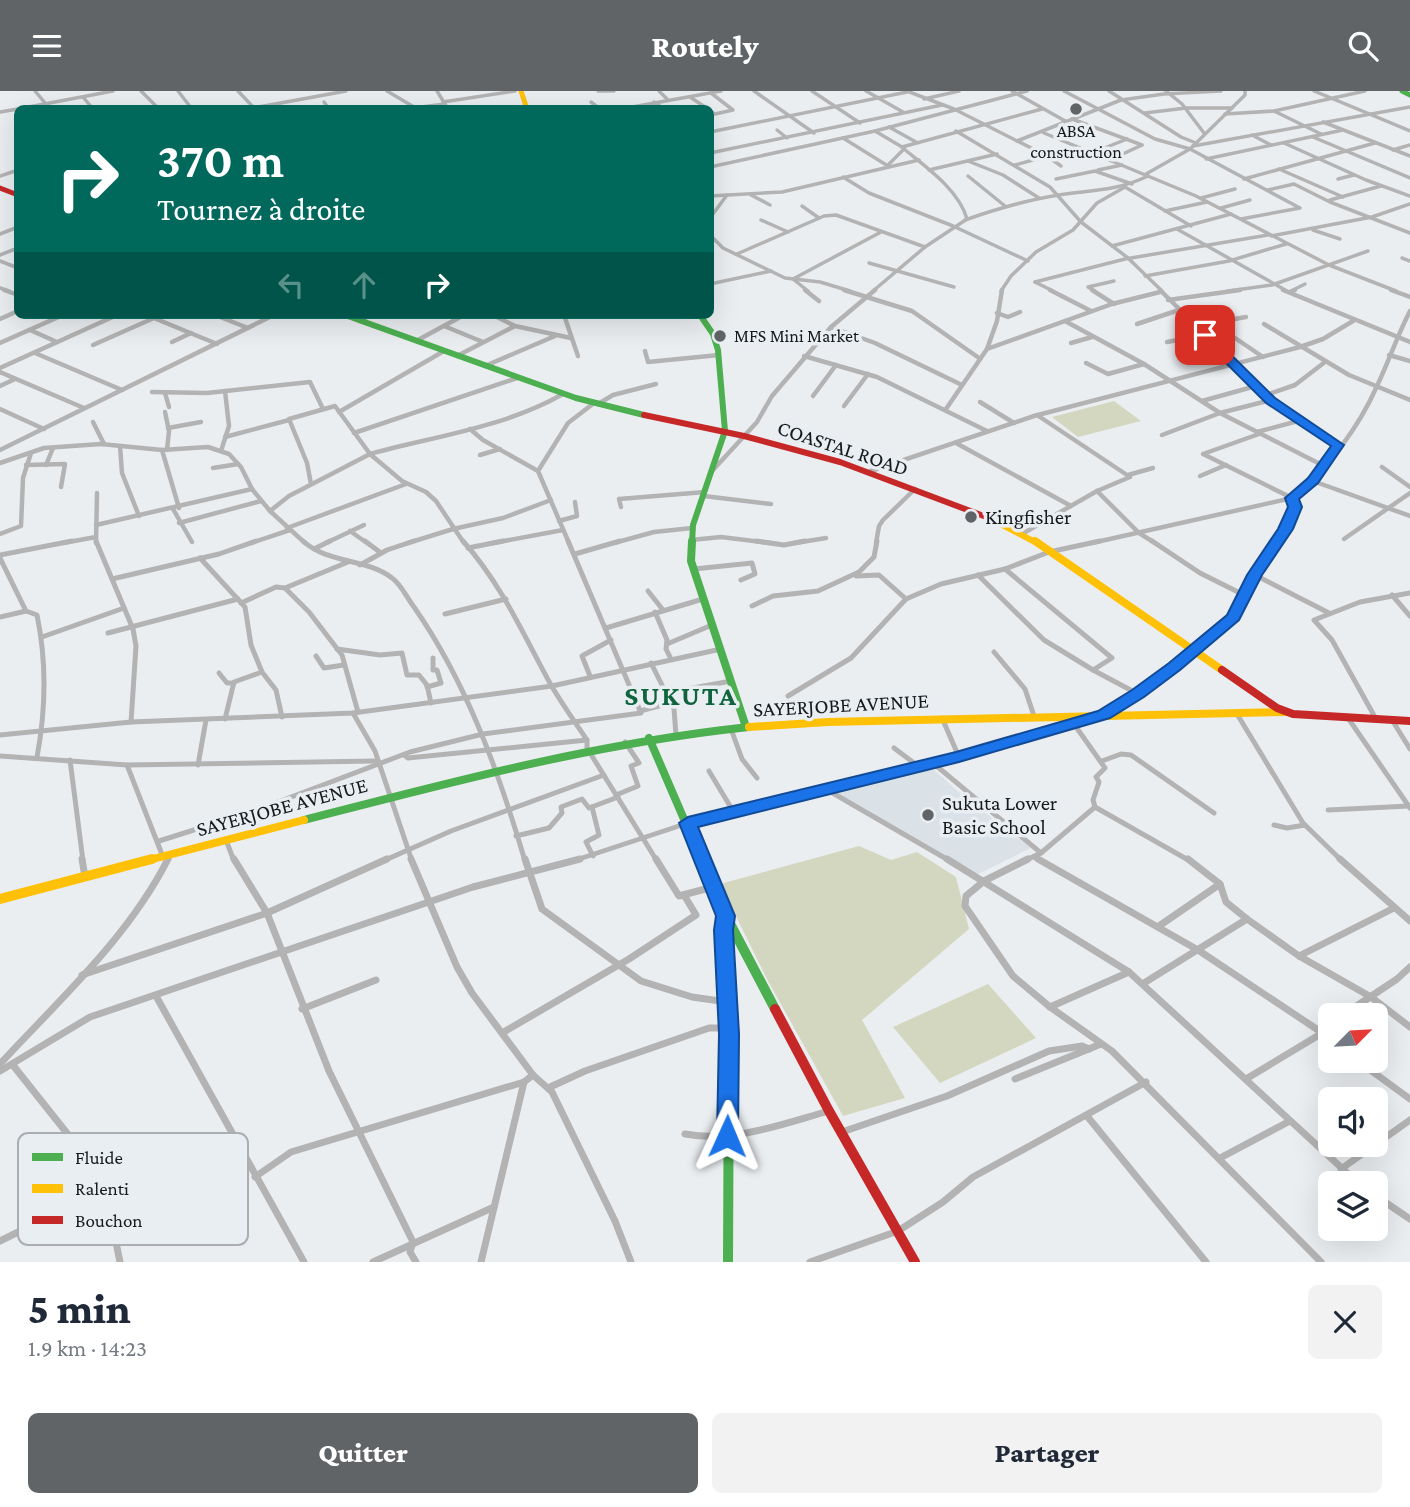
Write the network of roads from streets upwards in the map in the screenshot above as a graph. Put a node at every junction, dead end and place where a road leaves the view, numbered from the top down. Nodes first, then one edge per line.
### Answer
1 (35, 91) edge
2 (59, 91) edge
3 (113, 91) edge
4 (141, 91) edge
5 (179, 91) edge
6 (185, 91) edge
7 (238, 91) edge
8 (294, 91) edge
9 (346, 91) edge
10 (387, 91) edge
11 (437, 91) edge
12 (518, 91) edge
13 (598, 91) edge
14 (614, 91) edge
15 (659, 91) edge
16 (720, 91) edge
17 (754, 91) edge
18 (811, 91) edge
19 (866, 91) edge
20 (907, 91) edge
21 (960, 91) edge
22 (1027, 91) edge
23 (1064, 91) edge
24 (1109, 91) edge
25 (1166, 91) edge
26 (1221, 91) edge
27 (1245, 91) edge
28 (1314, 91) edge
29 (1365, 91) edge
30 (1402, 91) edge
31 (332, 92) edge
32 (1013, 92) edge
33 (711, 93) junction
34 (1171, 95) junction
35 (1410, 95) edge
36 (690, 96) junction
37 (83, 97) junction
38 (1331, 97) junction
39 (878, 98) junction
40 (302, 99) junction
41 (924, 99) junction
42 (668, 100) junction
43 (1122, 100) junction
44 (62, 101) junction
45 (324, 102) dead end
46 (591, 102) dead end
47 (654, 102) junction
48 (45, 103) junction
49 (444, 103) junction
50 (35, 105) edge
51 (90, 105) edge
52 (155, 105) edge
53 (253, 105) edge
54 (267, 105) edge
55 (326, 105) edge
56 (411, 105) edge
57 (429, 105) edge
58 (595, 105) edge
59 (641, 105) edge
60 (658, 105) edge
61 (702, 105) edge
62 (942, 105) junction
63 (836, 107) junction
64 (1410, 107) edge
65 (1097, 108) junction
66 (1186, 108) junction
67 (954, 109) junction
68 (1042, 109) junction
69 (1232, 109) junction
70 (1274, 111) junction
71 (714, 113) edge
72 (904, 113) junction
73 (1144, 113) junction
74 (1369, 113) junction
75 (1225, 114) junction
76 (789, 116) junction
77 (1072, 119) junction
78 (1067, 122) junction
79 (1323, 122) junction
80 (860, 123) junction
81 (984, 124) junction
82 (1304, 125) junction
83 (889, 127) junction
84 (777, 130) dead end
85 (1343, 130) junction
86 (714, 131) edge
87 (875, 131) junction
88 (956, 131) junction
89 (1410, 131) edge
90 (814, 133) junction
91 (1044, 133) junction
92 (1204, 133) junction
93 (1323, 134) junction
94 (1252, 135) junction
95 (1312, 136) junction
96 (787, 138) junction
97 (843, 138) junction
98 (1128, 139) junction
99 (1017, 141) junction
100 (916, 142) junction
101 (1283, 143) junction
102 (1375, 143) junction
103 (1271, 145) junction
104 (1410, 145) edge
105 (1193, 146) junction
106 (903, 148) junction
107 (1393, 150) junction
108 (1342, 151) junction
109 (714, 152) edge
110 (1093, 153) junction
111 (997, 154) junction
112 (1047, 156) junction
113 (1410, 156) edge
114 (1315, 157) junction
115 (1206, 159) junction
116 (919, 160) junction
117 (1110, 160) junction
118 (968, 161) junction
119 (1015, 165) junction
120 (1123, 165) junction
121 (714, 166) edge
122 (888, 166) junction
123 (1061, 166) dead end
124 (1279, 169) junction
125 (929, 170) junction
126 (1095, 171) junction
127 (1146, 174) junction
128 (1354, 175) junction
129 (968, 176) dead end
130 (842, 177) junction
131 (1410, 178) edge
132 (1056, 179) dead end
133 (1244, 179) junction
134 (1338, 179) dead end
135 (1132, 184) junction
136 (1381, 186) junction
137 (1125, 187) junction
138 (1236, 189) dead end
139 (1268, 190) junction
140 (749, 194) junction
141 (727, 195) junction
142 (1058, 195) junction
143 (714, 196) edge
144 (1410, 196) edge
145 (1343, 197) junction
146 (1201, 198) junction
147 (1040, 199) junction
148 (1250, 200) dead end
149 (1328, 201) junction
150 (1208, 202) junction
151 (1410, 204) edge
152 (770, 205) dead end
153 (802, 206) dead end
154 (1005, 206) junction
155 (1221, 208) junction
156 (1165, 211) junction
157 (714, 213) edge
158 (1232, 214) junction
159 (1371, 217) junction
160 (819, 218) junction
161 (761, 219) dead end
162 (1241, 219) junction
163 (965, 220) junction
164 (1081, 222) junction
165 (953, 226) junction
166 (1191, 226) junction
167 (1177, 229) junction
168 (1310, 229) junction
169 (788, 232) junction
170 (881, 232) junction
171 (1410, 233) edge
172 (1270, 236) junction
173 (714, 239) edge
174 (1340, 239) dead end
175 (1286, 244) junction
176 (1112, 246) junction
177 (1206, 246) junction
178 (925, 247) junction
179 (1368, 251) dead end
180 (737, 254) junction
181 (1128, 258) junction
182 (1402, 258) dead end
183 (1028, 261) junction
184 (1229, 261) junction
185 (1410, 261) edge
186 (869, 263) dead end
187 (1329, 265) junction
188 (771, 271) junction
189 (894, 273) junction
190 (1145, 276) junction
191 (793, 279) junction
192 (1114, 281) dead end
193 (714, 283) edge
194 (1305, 284) dead end
195 (1272, 285) junction
196 (954, 287) dead end
197 (1160, 292) junction
198 (1290, 292) junction
199 (867, 296) junction
200 (1410, 297) edge
201 (1168, 300) junction
202 (819, 301) dead end
203 (1114, 304) junction
204 (1179, 310) junction
205 (1020, 311) dead end
206 (1410, 311) edge
207 (1091, 312) junction
208 (998, 313) junction
209 (1246, 317) dead end
210 (54, 319) edge
211 (108, 319) edge
212 (152, 319) edge
213 (156, 319) edge
214 (225, 319) edge
215 (266, 319) edge
216 (355, 319) edge
217 (363, 319) edge
218 (456, 319) edge
219 (501, 319) edge
220 (565, 319) edge
221 (704, 319) edge
222 (360, 321) junction
223 (1065, 321) junction
224 (1353, 321) junction
225 (1137, 324) dead end
226 (1264, 324) dead end
227 (514, 325) junction
228 (443, 326) junction
229 (1195, 326) junction
230 (831, 327) junction
231 (249, 328) junction
232 (30, 330) junction
233 (191, 333) junction
234 (555, 335) junction
235 (1205, 335) junction
236 (1092, 337) junction
237 (1396, 337) junction
238 (571, 338) junction
239 (416, 341) junction
240 (1211, 341) junction
241 (57, 342) junction
242 (172, 342) dead end
243 (483, 342) junction
244 (1167, 342) dead end
245 (1410, 342) edge
246 (0, 343) edge
247 (1071, 343) dead end
248 (217, 344) junction
249 (93, 345) dead end
250 (1300, 347) junction
251 (986, 349) junction
252 (444, 351) junction
253 (645, 351) dead end
254 (34, 353) junction
255 (719, 355) junction
256 (1389, 355) junction
257 (457, 356) junction
258 (578, 356) dead end
259 (804, 356) junction
260 (1263, 357) junction
261 (979, 358) junction
262 (1410, 361) edge
263 (1325, 362) junction
264 (1086, 363) dead end
265 (1144, 364) junction
266 (836, 365) junction
267 (1237, 365) junction
268 (485, 366) junction
269 (0, 370) edge
270 (868, 374) junction
271 (517, 378) junction
272 (15, 379) junction
273 (1172, 381) junction
274 (656, 384) dead end
275 (962, 384) junction
276 (0, 386) edge
277 (1256, 386) junction
278 (1377, 387) junction
279 (122, 390) junction
280 (225, 391) junction
281 (152, 392) dead end
282 (166, 393) junction
283 (563, 394) junction
284 (1266, 395) junction
285 (813, 396) dead end
286 (1271, 400) junction
287 (1410, 400) edge
288 (1201, 401) junction
289 (980, 402) dead end
290 (596, 404) junction
291 (844, 406) dead end
292 (169, 407) dead end
293 (0, 409) edge
294 (85, 409) junction
295 (323, 409) junction
296 (946, 409) junction
297 (165, 412) dead end
298 (339, 412) junction
299 (1220, 413) junction
300 (1037, 415) junction
301 (289, 420) junction
302 (1298, 421) junction
303 (93, 422) dead end
304 (201, 422) dead end
305 (1014, 422) junction
306 (168, 428) junction
307 (44, 429) junction
308 (470, 429) junction
309 (724, 431) junction
310 (987, 431) junction
311 (354, 433) junction
312 (1258, 433) junction
313 (1162, 435) dead end
314 (744, 436) junction
315 (225, 437) junction
316 (956, 443) junction
317 (104, 444) junction
318 (1338, 445) junction
319 (121, 446) junction
320 (52, 448) junction
321 (1, 449) edge
322 (501, 449) junction
323 (164, 450) junction
324 (220, 451) junction
325 (31, 453) junction
326 (370, 454) junction
327 (480, 455) dead end
328 (0, 463) edge
329 (239, 464) junction
330 (26, 465) junction
331 (46, 465) junction
332 (1226, 465) junction
333 (1324, 466) junction
334 (1382, 467) dead end
335 (213, 468) dead end
336 (1153, 468) dead end
337 (538, 471) junction
338 (868, 472) junction
339 (711, 473) junction
340 (1128, 475) junction
341 (1200, 476) dead end
342 (1313, 481) junction
343 (311, 484) junction
344 (407, 484) junction
345 (61, 487) dead end
346 (1410, 487) edge
347 (252, 489) junction
348 (915, 489) junction
349 (1097, 491) junction
350 (97, 493) dead end
351 (1410, 493) edge
352 (705, 494) junction
353 (1292, 498) junction
354 (551, 500) junction
355 (261, 501) junction
356 (1279, 501) junction
357 (575, 502) dead end
358 (771, 504) dead end
359 (1071, 506) junction
360 (621, 507) dead end
361 (1295, 507) junction
362 (1390, 507) junction
363 (176, 509) junction
364 (270, 511) junction
365 (139, 516) junction
366 (1410, 516) edge
367 (559, 521) junction
368 (179, 523) junction
369 (96, 525) junction
370 (364, 525) dead end
371 (692, 528) junction
372 (289, 529) junction
373 (453, 529) junction
374 (563, 530) junction
375 (350, 531) junction
376 (1139, 533) junction
377 (0, 534) edge
378 (1021, 534) junction
379 (96, 537) junction
380 (826, 538) dead end
381 (1344, 538) dead end
382 (691, 540) junction
383 (192, 542) dead end
384 (468, 548) junction
385 (314, 549) junction
386 (1049, 552) junction
387 (381, 553) junction
388 (575, 554) junction
389 (0, 556) edge
390 (200, 558) junction
391 (348, 562) junction
392 (360, 565) junction
393 (694, 569) junction
394 (1005, 569) junction
395 (9, 573) junction
396 (0, 575) edge
397 (978, 575) junction
398 (1255, 575) junction
399 (851, 576) junction
400 (112, 579) junction
401 (741, 580) dead end
402 (285, 588) junction
403 (649, 591) dead end
404 (1410, 593) edge
405 (1244, 595) junction
406 (1392, 595) junction
407 (506, 599) junction
408 (703, 599) junction
409 (906, 599) junction
410 (239, 601) junction
411 (752, 607) dead end
412 (124, 608) junction
413 (663, 610) junction
414 (26, 611) junction
415 (655, 613) junction
416 (1329, 613) junction
417 (445, 614) dead end
418 (1410, 616) edge
419 (0, 617) edge
420 (712, 625) junction
421 (132, 626) junction
422 (606, 628) junction
423 (108, 633) dead end
424 (42, 637) junction
425 (611, 640) junction
426 (667, 644) junction
427 (337, 649) junction
428 (721, 649) junction
429 (994, 652) dead end
430 (1193, 653) junction
431 (316, 656) dead end
432 (433, 658) dead end
433 (671, 659) junction
434 (651, 663) junction
435 (344, 665) junction
436 (622, 669) junction
437 (1093, 670) junction
438 (262, 672) junction
439 (219, 673) dead end
440 (590, 676) junction
441 (731, 681) junction
442 (234, 683) junction
443 (552, 685) junction
444 (427, 687) junction
445 (666, 693) junction
446 (1138, 694) junction
447 (788, 696) dead end
448 (467, 698) junction
449 (431, 703) junction
450 (670, 703) junction
451 (640, 711) junction
452 (355, 712) junction
453 (1286, 712) junction
454 (1104, 714) junction
455 (1237, 714) junction
456 (282, 716) junction
457 (1034, 716) junction
458 (942, 718) junction
459 (1348, 718) junction
460 (225, 719) junction
461 (1376, 719) junction
462 (206, 720) junction
463 (1392, 720) junction
464 (1410, 720) edge
465 (575, 721) junction
466 (131, 722) junction
467 (1074, 724) junction
468 (746, 727) junction
469 (731, 729) junction
470 (43, 730) junction
471 (483, 734) junction
472 (0, 735) edge
473 (676, 735) junction
474 (649, 738) junction
475 (625, 742) junction
476 (587, 744) junction
477 (894, 748) dead end
478 (488, 749) junction
479 (1410, 749) edge
480 (404, 755) junction
481 (0, 756) edge
482 (37, 757) junction
483 (959, 757) junction
484 (70, 759) junction
485 (379, 761) junction
486 (1102, 761) junction
487 (933, 762) junction
488 (127, 765) junction
489 (198, 765) junction
490 (918, 766) junction
491 (494, 770) junction
492 (709, 771) dead end
493 (604, 775) junction
494 (757, 778) dead end
495 (566, 788) junction
496 (824, 788) junction
497 (617, 796) junction
498 (388, 797) junction
499 (576, 801) junction
500 (592, 807) junction
501 (1096, 807) junction
502 (1409, 807) edge
503 (508, 808) junction
504 (1328, 810) dead end
505 (733, 811) junction
506 (1214, 813) dead end
507 (688, 823) junction
508 (1274, 825) dead end
509 (1305, 825) junction
510 (516, 836) junction
511 (642, 837) junction
512 (226, 840) junction
513 (159, 841) junction
514 (409, 850) junction
515 (1041, 853) junction
516 (167, 855) junction
517 (593, 856) junction
518 (1034, 857) junction
519 (528, 872) junction
520 (85, 877) junction
521 (984, 881) junction
522 (1220, 884) junction
523 (713, 887) junction
524 (684, 895) junction
525 (0, 899) edge
526 (428, 900) junction
527 (1394, 908) junction
528 (267, 913) junction
529 (726, 916) junction
530 (1247, 919) junction
531 (1410, 921) edge
532 (1159, 926) junction
533 (282, 950) junction
534 (1198, 950) junction
535 (1298, 956) junction
536 (617, 965) junction
537 (1410, 967) edge
538 (1129, 972) junction
539 (82, 975) junction
540 (376, 980) dead end
541 (1144, 983) junction
542 (156, 996) junction
543 (1371, 997) junction
544 (727, 1002) junction
545 (1362, 1003) edge
546 (1050, 1007) junction
547 (302, 1009) junction
548 (1410, 1027) edge
549 (729, 1028) junction
550 (1318, 1029) edge
551 (502, 1033) junction
552 (1318, 1040) edge
553 (1101, 1044) junction
554 (1089, 1049) junction
555 (0, 1064) edge
556 (12, 1064) junction
557 (0, 1071) edge
558 (1374, 1073) edge
559 (533, 1075) junction
560 (1015, 1079) dead end
561 (1245, 1079) junction
562 (524, 1082) junction
563 (1146, 1082) junction
564 (548, 1089) junction
565 (1410, 1099) edge
566 (829, 1111) junction
567 (1087, 1116) junction
568 (1410, 1120) edge
569 (1290, 1121) junction
570 (358, 1131) junction
571 (842, 1132) junction
572 (67, 1133) edge
573 (232, 1133) edge
574 (685, 1134) dead end
575 (727, 1136) junction
576 (1220, 1158) junction
577 (248, 1163) edge
578 (1341, 1169) junction
579 (1344, 1171) edge
580 (255, 1177) junction
581 (1388, 1204) edge
582 (494, 1207) junction
583 (1410, 1219) edge
584 (898, 1231) junction
585 (18, 1232) edge
586 (0, 1241) edge
587 (413, 1243) junction
588 (1203, 1261) edge
589 (304, 1262) edge
590 (373, 1262) edge
591 (416, 1262) edge
592 (481, 1262) edge
593 (631, 1262) edge
594 (728, 1262) edge
595 (810, 1262) edge
596 (915, 1262) edge
597 (1321, 1262) edge

1 - 48 street
2 - 44 street
3 - 37 street
4 - 52 street
5 - 6 street
7 - 53 street
8 - 40 street
9 - 31 street
10 - 56 street
11 - 49 street
12 - 49 street
13 - 14 street
15 - 42 street
16 - 33 street
17 - 76 street
18 - 63 street
19 - 39 street
20 - 39 street
20 - 41 street
21 - 41 street
22 - 32 street
23 - 65 street
24 - 43 street
25 - 34 street
26 - 34 street
27 - 69 street
28 - 38 street
29 - 38 street
30 - 35 street
31 - 40 street
32 - 67 street
32 - 68 street
33 - 36 street
33 - 71 street
34 - 43 street
34 - 66 street
36 - 42 street
36 - 61 street
37 - 44 street
37 - 51 street
38 - 70 street
38 - 74 street
39 - 63 street
39 - 72 street
40 - 54 street
41 - 62 street
42 - 47 street
43 - 65 street
43 - 73 street
44 - 48 street
45 - 55 street
46 - 58 street
47 - 59 street
47 - 60 street
48 - 50 street
49 - 57 street
62 - 67 street
62 - 72 street
63 - 76 street
63 - 80 street
64 - 74 street
65 - 77 street
65 - 105 street
66 - 69 street
66 - 73 street
66 - 92 street
67 - 81 street
67 - 83 street
68 - 78 street
68 - 81 street
69 - 75 street
70 - 75 street
70 - 82 street
72 - 80 street
73 - 105 street
74 - 79 street
74 - 89 street
75 - 92 street
76 - 86 street
76 - 90 street
77 - 78 street
77 - 98 street
78 - 91 street
79 - 82 street
79 - 85 street
80 - 90 street
81 - 88 street
81 - 99 street
82 - 93 street
82 - 94 street
83 - 87 street
83 - 100 street
84 - 96 street
85 - 93 street
85 - 102 street
87 - 97 street
87 - 106 street
88 - 100 street
88 - 111 street
90 - 96 street
91 - 99 street
91 - 110 street
92 - 105 street
93 - 95 street
94 - 103 street
94 - 105 street
95 - 101 street
95 - 108 street
96 - 109 street
97 - 121 street
97 - 122 street
98 - 110 street
98 - 117 street
99 - 112 street
100 - 106 street
101 - 103 street
101 - 114 street
102 - 107 street
102 - 108 street
103 - 115 street
104 - 107 street
105 - 115 street
105 - 127 street
106 - 116 street
106 - 122 street
107 - 113 street
108 - 114 street
108 - 131 street
110 - 117 street
111 - 118 street
111 - 119 street
112 - 119 street
112 - 123 street
114 - 124 street
114 - 128 street
115 - 133 street
116 - 122 street
116 - 125 street
117 - 120 street
118 - 125 street
118 - 147 street
119 - 142 street
120 - 126 street
120 - 127 street
122 - 130 street
124 - 133 street
124 - 145 street
125 - 163 street
126 - 132 street
126 - 135 street
127 - 135 street
127 - 146 street
128 - 134 street
128 - 136 street
129 - 154 street
130 - 140 street
130 - 165 street
133 - 139 street
135 - 137 street
136 - 144 street
136 - 145 street
137 - 142 street
137 - 156 street
137 - 164 street
138 - 146 street
139 - 149 street
139 - 162 street
140 - 141 street
140 - 152 street
141 - 143 street
141 - 157 street
142 - 147 street
142 - 164 street
145 - 149 street
146 - 150 street
147 - 154 street
148 - 155 street
149 - 159 street
150 - 155 street
150 - 156 street
151 - 159 street
153 - 160 street
154 - 163 street
155 - 158 street
156 - 166 street
158 - 162 street
158 - 166 street
159 - 168 street
159 - 171 street
160 - 169 street
160 - 170 street
161 - 169 street
162 - 172 street
163 - 165 street
164 - 176 street
164 - 183 street
165 - 178 street
165 - 183 street
166 - 167 street
167 - 176 street
167 - 177 street
168 - 172 street
168 - 174 street
169 - 180 street
170 - 178 street
170 - 191 street
172 - 175 street
172 - 177 street
173 - 180 street
175 - 184 street
175 - 187 street
176 - 181 street
177 - 181 street
177 - 184 street
178 - 189 street
179 - 187 street
180 - 188 street
181 - 190 street
181 - 207 street
182 - 185 street
183 - 208 street
184 - 190 street
184 - 195 street
186 - 189 street
187 - 195 street
187 - 200 street
188 - 191 street
188 - 193 street
189 - 196 street
189 - 199 street
190 - 197 street
191 - 199 street
191 - 202 street
192 - 203 street
194 - 198 street
195 - 198 street
195 - 201 street
197 - 201 street
197 - 203 street
198 - 224 street
199 - 230 street
199 - 261 street
201 - 204 street
203 - 207 street
204 - 225 street
204 - 229 street
205 - 208 street
206 - 237 street
207 - 223 street
208 - 251 street
209 - 229 street
210 - 232 street
211 - 241 street
212 - 249 street
213 - 233 street
214 - 231 street
215 - 231 street
216 - 222 street, COASTAL ROAD
217 - 222 street
218 - 228 street
219 - 227 street
220 - 238 street
221 - 255 street
222 - 239 street, COASTAL ROAD
223 - 236 street
223 - 251 street
224 - 237 street
224 - 250 street
226 - 250 street
227 - 234 street
227 - 243 street
228 - 239 street
228 - 243 street
229 - 235 street
230 - 259 street
230 - 275 street
231 - 248 street
232 - 241 street
232 - 246 street
233 - 242 street
233 - 248 street
234 - 238 street
234 - 268 street
235 - 240 street
235 - 244 street
236 - 247 street
236 - 265 street
237 - 245 street
237 - 256 street
238 - 258 street
239 - 252 street, COASTAL ROAD
240 - 260 street
240 - 267 street
241 - 254 street
243 - 257 street
248 - 279 street
250 - 260 street
250 - 263 street
251 - 261 street
252 - 257 street, COASTAL ROAD
252 - 298 street
253 - 255 street
254 - 269 street
254 - 279 street
255 - 309 street
256 - 262 street
256 - 278 street
257 - 268 street, COASTAL ROAD
259 - 266 street
259 - 314 street
260 - 267 street
261 - 275 street
263 - 278 street
263 - 284 street
264 - 265 street
265 - 273 street
266 - 270 street
266 - 285 street
267 - 273 street
267 - 277 street
268 - 271 street, COASTAL ROAD
269 - 272 street
270 - 291 street
270 - 296 street
271 - 283 street, COASTAL ROAD
271 - 311 street
272 - 276 street
272 - 294 street
273 - 288 street
273 - 300 street
274 - 290 street
275 - 296 street
277 - 284 street
277 - 288 street
278 - 287 street
278 - 318 street
279 - 294 street
280 - 282 street
280 - 295 street
280 - 315 street
281 - 282 street
282 - 292 street
283 - 290 street, COASTAL ROAD
283 - 308 street
284 - 286 street
286 - 299 street
286 - 302 street
288 - 299 street
289 - 305 street
290 - 309 street, COASTAL ROAD
290 - 337 street
293 - 307 street
294 - 307 street
295 - 298 street
295 - 301 street
296 - 310 street
297 - 306 street
298 - 311 street
299 - 312 street
299 - 313 street
300 - 305 street
300 - 340 street
301 - 315 street
301 - 343 street
302 - 312 street
302 - 318 street
303 - 317 street
304 - 306 street
305 - 310 street
306 - 323 street
307 - 321 street
308 - 322 street
308 - 326 street
309 - 314 street, COASTAL ROAD
309 - 339 street
310 - 316 street
311 - 326 street
312 - 332 street
312 - 333 street
314 - 338 street, COASTAL ROAD
314 - 339 street
315 - 324 street
316 - 338 street
316 - 359 street
317 - 319 street
317 - 320 street
318 - 333 street
319 - 323 street
319 - 365 street
320 - 325 street
320 - 331 street
322 - 327 street
322 - 337 street
323 - 324 street
323 - 363 street
324 - 329 street
325 - 328 street
325 - 330 street
326 - 343 street
326 - 344 street
329 - 335 street
329 - 347 street
330 - 331 street
330 - 377 street
331 - 345 street
332 - 341 street
332 - 353 street
333 - 342 street
334 - 346 street
336 - 340 street
337 - 354 street
338 - 348 street, COASTAL ROAD
339 - 352 street
340 - 349 street
342 - 353 street
342 - 362 street
343 - 364 street
344 - 372 street
344 - 373 street
347 - 355 street
347 - 363 street
348 - 378 street, COASTAL ROAD
348 - 399 street
349 - 359 street
349 - 376 street
350 - 369 street
351 - 362 street
352 - 358 street
352 - 360 street
352 - 371 street
353 - 356 street
353 - 361 street
354 - 367 street
354 - 373 street
355 - 364 street
355 - 368 street
356 - 361 street
356 - 376 street
357 - 367 street
359 - 378 street
361 - 398 street
362 - 366 street
362 - 381 street
363 - 365 street
363 - 368 street
364 - 372 street
365 - 369 street
367 - 374 street
368 - 383 street
369 - 379 street
370 - 375 street
371 - 382 street
371 - 388 street
372 - 385 street
372 - 390 street
373 - 384 street
373 - 387 street
374 - 384 street
374 - 388 street
375 - 385 street
375 - 387 street
376 - 386 street
376 - 405 street
378 - 386 street, COASTAL ROAD
379 - 389 street
379 - 400 street
380 - 382 street
382 - 393 street
384 - 407 street
385 - 391 street
386 - 394 street
386 - 430 street, COASTAL ROAD
387 - 392 street
388 - 422 street
389 - 395 street
390 - 400 street
390 - 410 street
391 - 392 street
391 - 402 street
392 - 448 street
393 - 401 street
393 - 408 street
394 - 397 street
394 - 437 street
395 - 396 street
395 - 414 street
397 - 409 street
397 - 437 street
398 - 405 street
398 - 416 street
399 - 409 street
399 - 411 street
400 - 412 street
402 - 410 street
402 - 427 street
403 - 413 street
404 - 406 street
405 - 430 street
406 - 416 street
406 - 418 street
407 - 417 street
407 - 443 street
408 - 413 street
408 - 420 street
409 - 447 street
410 - 421 street
410 - 438 street
412 - 421 street
412 - 424 street
413 - 415 street
414 - 419 street
414 - 424 street
415 - 422 street
415 - 426 street
416 - 461 street
420 - 426 street
420 - 428 street
421 - 423 street
421 - 466 street
422 - 425 street
424 - 470 street
425 - 436 street
425 - 440 street
426 - 433 street
427 - 435 street
427 - 444 street
428 - 433 street
428 - 441 street
429 - 457 street
430 - 446 street
430 - 453 street, COASTAL ROAD
431 - 435 street
432 - 444 street
433 - 434 street
434 - 436 street
434 - 445 street
435 - 452 street
436 - 440 street
436 - 451 street
437 - 446 street
438 - 442 street
438 - 456 street
439 - 442 street
440 - 443 street
441 - 445 street
441 - 468 street
442 - 460 street
443 - 448 street
443 - 465 street
444 - 449 street
445 - 450 street
446 - 454 street
448 - 449 street
448 - 471 street
449 - 452 street
450 - 451 street
450 - 473 street
451 - 465 street
452 - 456 street
452 - 485 street
453 - 455 street, SAYERJOBE AVENUE
453 - 459 street, SAYERJOBE AVENUE
454 - 455 street, SAYERJOBE AVENUE
454 - 457 street, SAYERJOBE AVENUE
454 - 467 street
455 - 509 street
456 - 460 street
457 - 458 street, SAYERJOBE AVENUE
458 - 468 street, SAYERJOBE AVENUE
458 - 483 street
459 - 461 street, SAYERJOBE AVENUE
459 - 502 street
460 - 462 street
461 - 463 street, SAYERJOBE AVENUE
462 - 466 street
462 - 489 street
463 - 464 street, SAYERJOBE AVENUE
463 - 479 street
465 - 471 street
465 - 476 street
466 - 470 street
467 - 483 street
467 - 486 street
468 - 469 street, SAYERJOBE AVENUE
469 - 473 street, SAYERJOBE AVENUE
469 - 494 street
470 - 472 street
470 - 482 street
471 - 478 street
471 - 480 street
473 - 474 street, SAYERJOBE AVENUE
474 - 475 street, SAYERJOBE AVENUE
474 - 507 street
475 - 476 street, SAYERJOBE AVENUE
475 - 497 street
476 - 478 street
476 - 491 street, SAYERJOBE AVENUE
476 - 493 street
477 - 490 street
478 - 480 street
478 - 491 street
480 - 485 street
481 - 482 street
482 - 484 street
483 - 487 street
484 - 488 street
484 - 520 street
485 - 489 street
485 - 498 street
485 - 513 street
486 - 501 street
486 - 506 street
487 - 490 street
487 - 515 street
488 - 489 street
488 - 513 street
490 - 496 street
491 - 498 street, SAYERJOBE AVENUE
491 - 503 street
492 - 505 street
493 - 495 street
493 - 497 street
495 - 499 street
495 - 503 street
496 - 505 street
496 - 521 street
497 - 500 street
497 - 511 street
498 - 512 street, SAYERJOBE AVENUE
498 - 514 street
499 - 500 street
499 - 510 street
500 - 517 street
501 - 515 street
501 - 522 street
502 - 504 street
503 - 510 street
503 - 514 street
505 - 507 street
507 - 511 street
507 - 523 street
508 - 509 street
509 - 527 street
510 - 519 street
511 - 517 street
511 - 524 street
512 - 516 street, SAYERJOBE AVENUE
512 - 528 street
513 - 516 street
514 - 526 street
514 - 528 street
515 - 518 street
516 - 520 street, SAYERJOBE AVENUE
516 - 539 street
517 - 519 street
518 - 521 street
518 - 532 street
519 - 526 street
519 - 536 street
520 - 525 street, SAYERJOBE AVENUE
521 - 538 street
521 - 546 street
522 - 530 street
522 - 532 street
523 - 524 street
523 - 529 street
524 - 536 street
526 - 533 street
526 - 551 street
527 - 531 street
527 - 535 street
528 - 533 street
528 - 539 street
529 - 544 street
529 - 566 street
530 - 534 street
530 - 535 street
532 - 534 street
533 - 542 street
533 - 547 street
534 - 541 street
534 - 550 street
535 - 543 street
536 - 544 street
536 - 551 street
537 - 543 street
538 - 541 street
538 - 546 street
539 - 555 street
540 - 547 street
541 - 561 street
542 - 556 street
542 - 573 street
543 - 545 street
543 - 548 street
544 - 549 street
546 - 553 street
547 - 570 street
549 - 564 street
549 - 575 street
551 - 559 street
552 - 561 street
553 - 554 street
553 - 563 street
554 - 560 street
554 - 571 street
556 - 557 street
556 - 572 street
558 - 565 street
559 - 562 street
559 - 564 street
561 - 569 street
562 - 570 street
562 - 582 street
563 - 567 street
563 - 576 street
564 - 593 street
566 - 571 street
566 - 575 street
567 - 584 street
567 - 588 street
568 - 578 street
569 - 576 street
569 - 578 street
570 - 580 street
570 - 587 street
571 - 584 street
574 - 575 street
575 - 594 street
576 - 597 street
577 - 580 street
578 - 579 street
580 - 589 street
581 - 583 street
582 - 587 street
582 - 592 street
584 - 595 street
584 - 596 street
585 - 586 street
587 - 590 street
587 - 591 street

